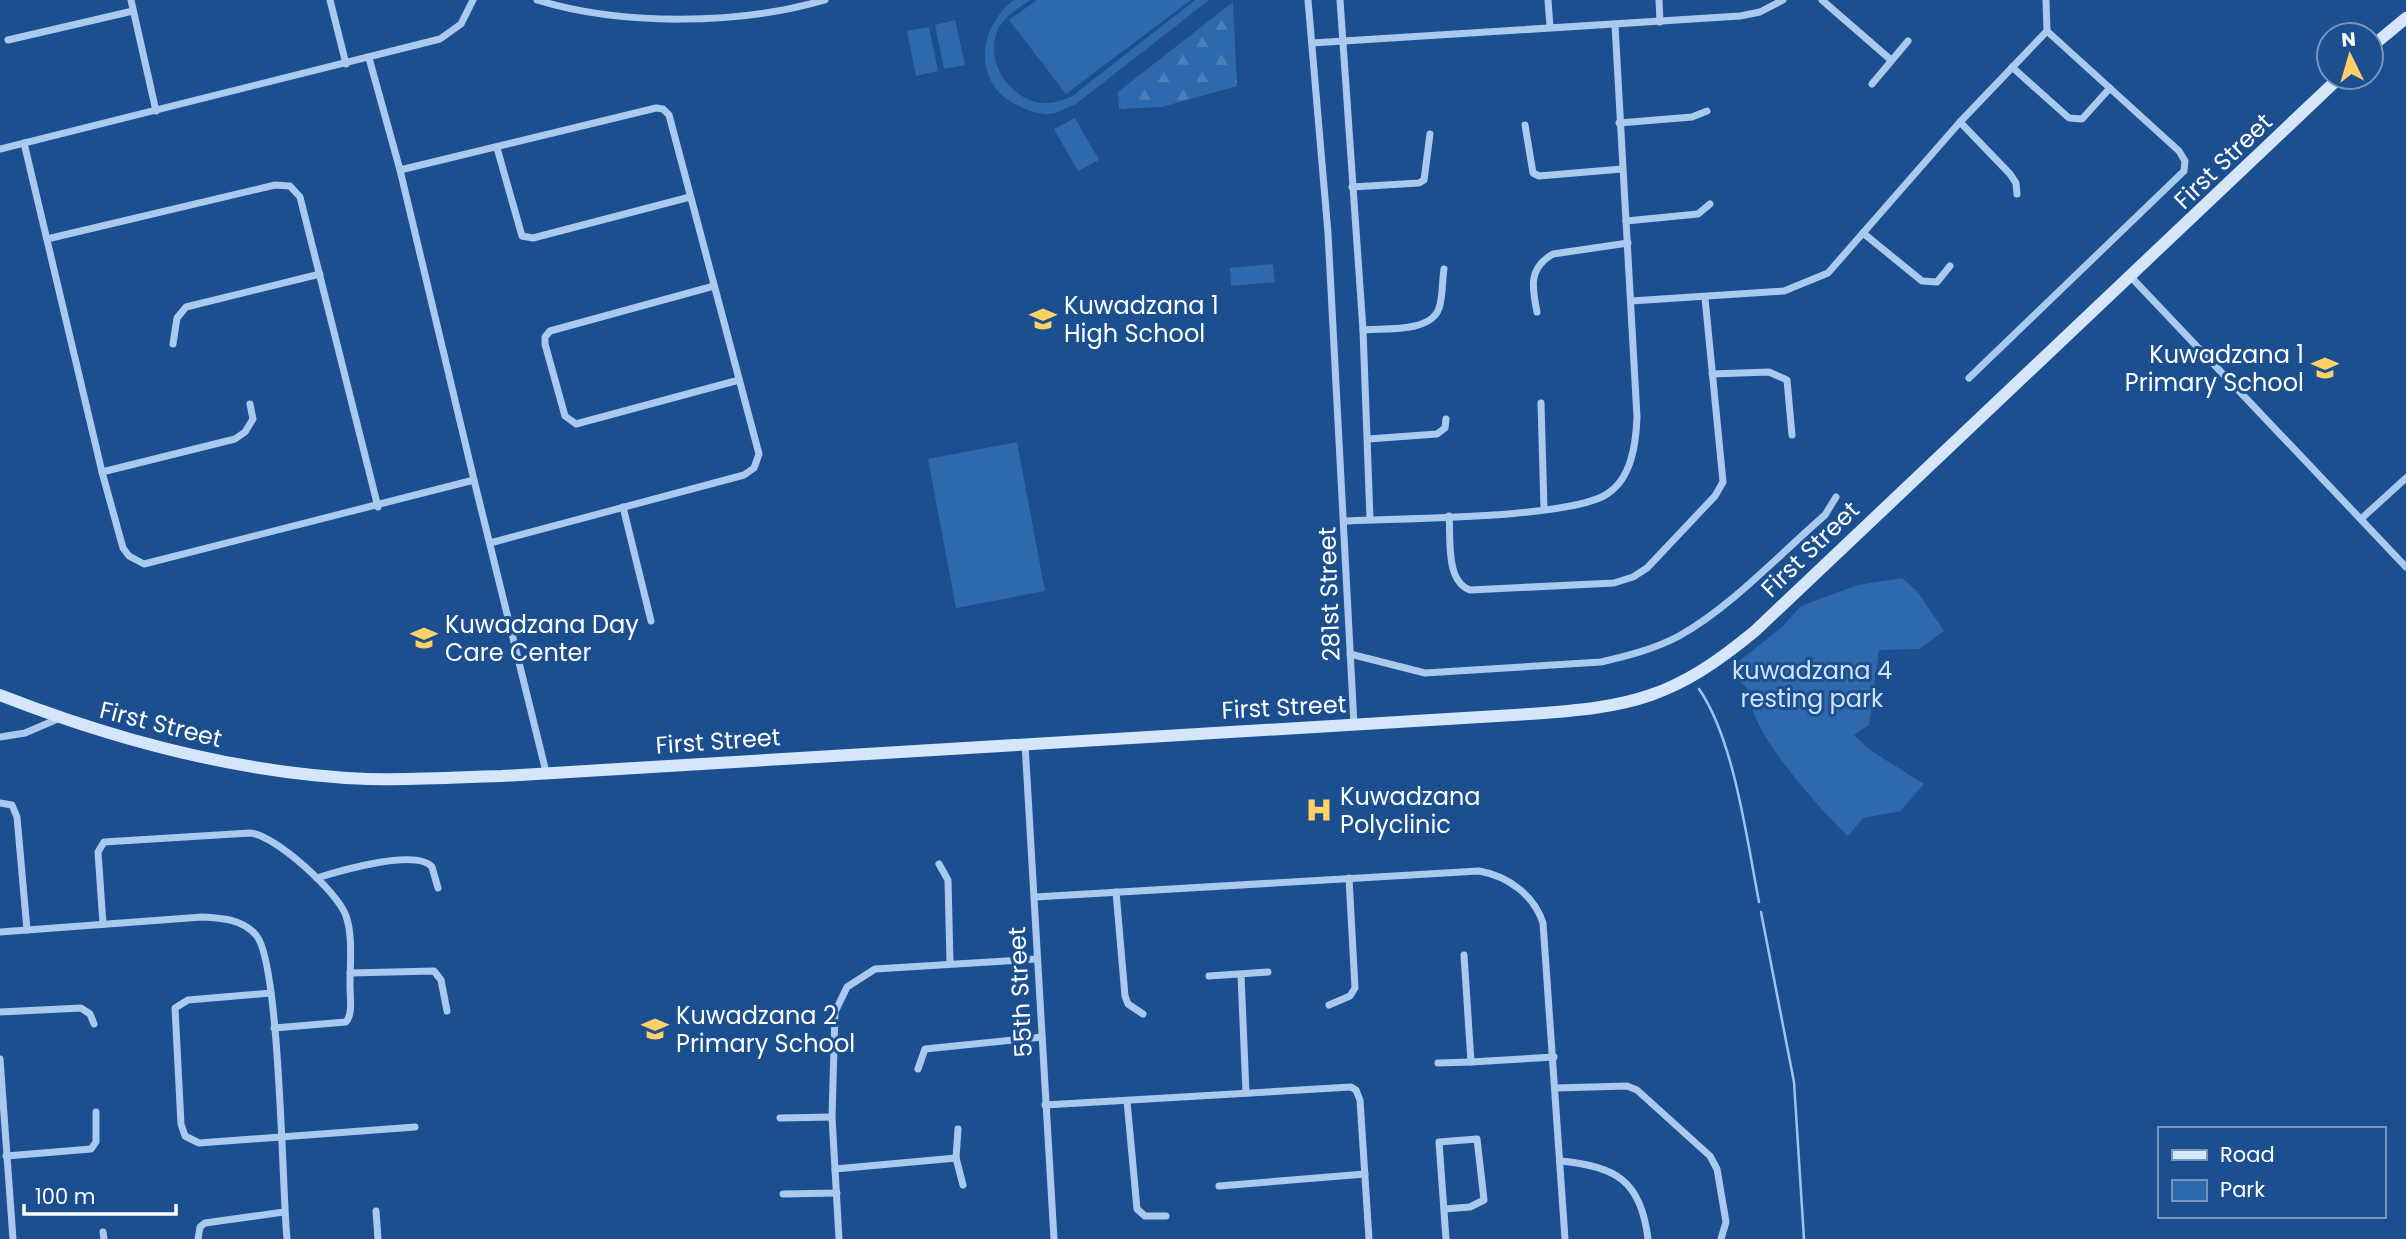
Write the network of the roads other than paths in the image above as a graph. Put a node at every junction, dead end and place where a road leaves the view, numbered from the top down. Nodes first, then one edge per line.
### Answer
1 (131, 0) edge
2 (330, 0) edge
3 (473, 0) edge
4 (537, 0) edge
5 (825, 0) edge
6 (1308, 0) edge
7 (1340, 0) edge
8 (1548, 0) edge
9 (1658, 0) edge
10 (1783, 0) edge
11 (1822, 0) edge
12 (2046, 0) edge
13 (133, 11) junction
14 (2406, 18) edge
15 (1660, 22) junction
16 (1615, 25) junction
17 (1550, 27) junction
18 (2046, 32) junction
19 (2385, 35) edge
20 (8, 40) dead end
21 (1342, 41) junction
22 (1908, 41) dead end
23 (1312, 43) junction
24 (369, 58) junction
25 (1891, 60) junction
26 (346, 64) junction
27 (2012, 67) junction
28 (1871, 84) dead end
29 (2110, 89) junction
30 (2325, 91) edge
31 (156, 111) junction
32 (1707, 111) dead end
33 (1961, 122) junction
34 (1619, 123) junction
35 (1525, 125) dead end
36 (1430, 134) dead end
37 (24, 143) junction
38 (497, 148) junction
39 (0, 149) edge
40 (1622, 169) junction
41 (400, 170) junction
42 (1352, 187) junction
43 (2017, 194) dead end
44 (690, 197) junction
45 (1710, 204) dead end
46 (1626, 221) junction
47 (1863, 233) junction
48 (47, 239) junction
49 (1628, 243) junction
50 (1950, 266) dead end
51 (1444, 269) dead end
52 (320, 274) junction
53 (2131, 277) junction
54 (714, 286) junction
55 (1705, 298) junction
56 (1631, 301) junction
57 (1537, 312) dead end
58 (1363, 330) junction
59 (173, 344) dead end
60 (1712, 374) junction
61 (1969, 378) dead end
62 (739, 380) junction
63 (1541, 403) dead end
64 (250, 404) dead end
65 (1446, 419) dead end
66 (1792, 435) dead end
67 (1368, 439) junction
68 (102, 472) junction
69 (2406, 478) edge
70 (474, 480) junction
71 (1836, 497) dead end
72 (378, 506) junction
73 (623, 507) junction
74 (1544, 509) junction
75 (1449, 516) junction
76 (1370, 519) junction
77 (2361, 519) junction
78 (1345, 521) junction
79 (490, 543) junction
80 (2406, 567) edge
81 (652, 621) dead end
82 (1350, 654) junction
83 (0, 695) edge
84 (60, 718) junction
85 (1354, 724) junction
86 (0, 737) edge
87 (1025, 742) junction
88 (546, 772) junction
89 (0, 803) edge
90 (939, 864) dead end
91 (317, 878) junction
92 (1349, 878) junction
93 (438, 888) dead end
94 (1116, 892) junction
95 (1035, 897) junction
96 (103, 924) junction
97 (27, 930) junction
98 (0, 932) edge
99 (1464, 955) dead end
100 (1037, 959) junction
101 (950, 963) junction
102 (1268, 972) dead end
103 (350, 973) junction
104 (1241, 975) junction
105 (1209, 976) dead end
106 (271, 993) junction
107 (1329, 1005) dead end
108 (447, 1011) dead end
109 (0, 1012) edge
110 (1143, 1014) dead end
111 (94, 1024) dead end
112 (274, 1028) junction
113 (1042, 1037) junction
114 (1554, 1057) junction
115 (0, 1059) edge
116 (1471, 1062) junction
117 (1438, 1063) dead end
118 (918, 1069) dead end
119 (1556, 1088) junction
120 (1246, 1093) junction
121 (1127, 1101) junction
122 (1045, 1105) junction
123 (96, 1112) dead end
124 (832, 1117) junction
125 (780, 1118) dead end
126 (2, 1124) edge
127 (415, 1127) dead end
128 (958, 1129) dead end
129 (282, 1137) junction
130 (6, 1156) junction
131 (956, 1158) junction
132 (1561, 1161) junction
133 (835, 1169) junction
134 (1366, 1174) junction
135 (963, 1185) dead end
136 (1219, 1186) dead end
137 (837, 1193) junction
138 (783, 1194) dead end
139 (1444, 1209) junction
140 (376, 1211) dead end
141 (284, 1212) junction
142 (1166, 1216) dead end
143 (13, 1239) edge
144 (198, 1239) edge
145 (287, 1239) edge
146 (378, 1239) edge
147 (839, 1239) edge
148 (1054, 1239) edge
149 (1369, 1239) edge
150 (1446, 1239) edge
151 (1565, 1239) edge
152 (1648, 1239) edge
153 (1721, 1239) edge

1 - 13 street
2 - 26 street
3 - 24 street
4 - 5 street
6 - 23 street, 281st Street
7 - 21 street
8 - 17 street
9 - 15 street
10 - 15 street
11 - 25 street
12 - 18 street
13 - 20 street
13 - 31 street
14 - 19 street
15 - 16 street
16 - 17 street
16 - 34 street
17 - 21 street
18 - 27 street
18 - 29 street
21 - 23 street
21 - 42 street
22 - 25 street
23 - 78 street, 281st Street
24 - 26 street
24 - 41 street
25 - 28 street
26 - 31 street
27 - 29 street
27 - 33 street
29 - 61 street
30 - 53 street, First Street
31 - 37 street
32 - 34 street
33 - 43 street
33 - 47 street
34 - 40 street
35 - 40 street
36 - 42 street
37 - 39 street
37 - 48 street
38 - 41 street
38 - 44 street
38 - 44 street
40 - 46 street
41 - 70 street
42 - 58 street
44 - 54 street
45 - 46 street
46 - 49 street
47 - 50 street
47 - 55 street
48 - 52 street
48 - 68 street
49 - 56 street
49 - 57 street
51 - 58 street
52 - 59 street
52 - 72 street
53 - 77 street
53 - 85 street, First Street
54 - 62 street
54 - 62 street
55 - 56 street
55 - 60 street
56 - 74 street
58 - 67 street
60 - 66 street
60 - 75 street
62 - 73 street
63 - 74 street
64 - 68 street
65 - 67 street
67 - 76 street
68 - 72 street
69 - 77 street
70 - 72 street
70 - 79 street
71 - 82 street
73 - 79 street
73 - 81 street
74 - 75 street
75 - 76 street
76 - 78 street
77 - 80 street
78 - 82 street, 281st Street
79 - 88 street
82 - 85 street, 281st Street
83 - 84 street, First Street
84 - 86 street
84 - 88 street, First Street
85 - 87 street, First Street
87 - 88 street, First Street
87 - 95 street, 55th Street
89 - 97 street
90 - 101 street
91 - 93 street
91 - 96 street
91 - 103 street
92 - 94 street
92 - 107 street
92 - 114 street
94 - 95 street
94 - 110 street
95 - 100 street, 55th Street
96 - 97 street
96 - 106 street
97 - 98 street
99 - 116 street
100 - 101 street
100 - 113 street, 55th Street
101 - 124 street
102 - 104 street
103 - 108 street
103 - 112 street
104 - 105 street
104 - 120 street
106 - 112 street
106 - 129 street
109 - 111 street
112 - 129 street
113 - 118 street
113 - 122 street, 55th Street
114 - 116 street
114 - 119 street
115 - 126 street
116 - 117 street
119 - 132 street
119 - 153 street
120 - 121 street
120 - 134 street
121 - 122 street
121 - 142 street
122 - 148 street, 55th Street
123 - 130 street
124 - 125 street
124 - 133 street
126 - 130 street
127 - 129 street
128 - 131 street
129 - 141 street
130 - 143 street
131 - 133 street
131 - 135 street
132 - 151 street
132 - 152 street
133 - 137 street
134 - 136 street
134 - 149 street
137 - 138 street
137 - 147 street
139 - 139 street
139 - 150 street
140 - 146 street
141 - 144 street
141 - 145 street

